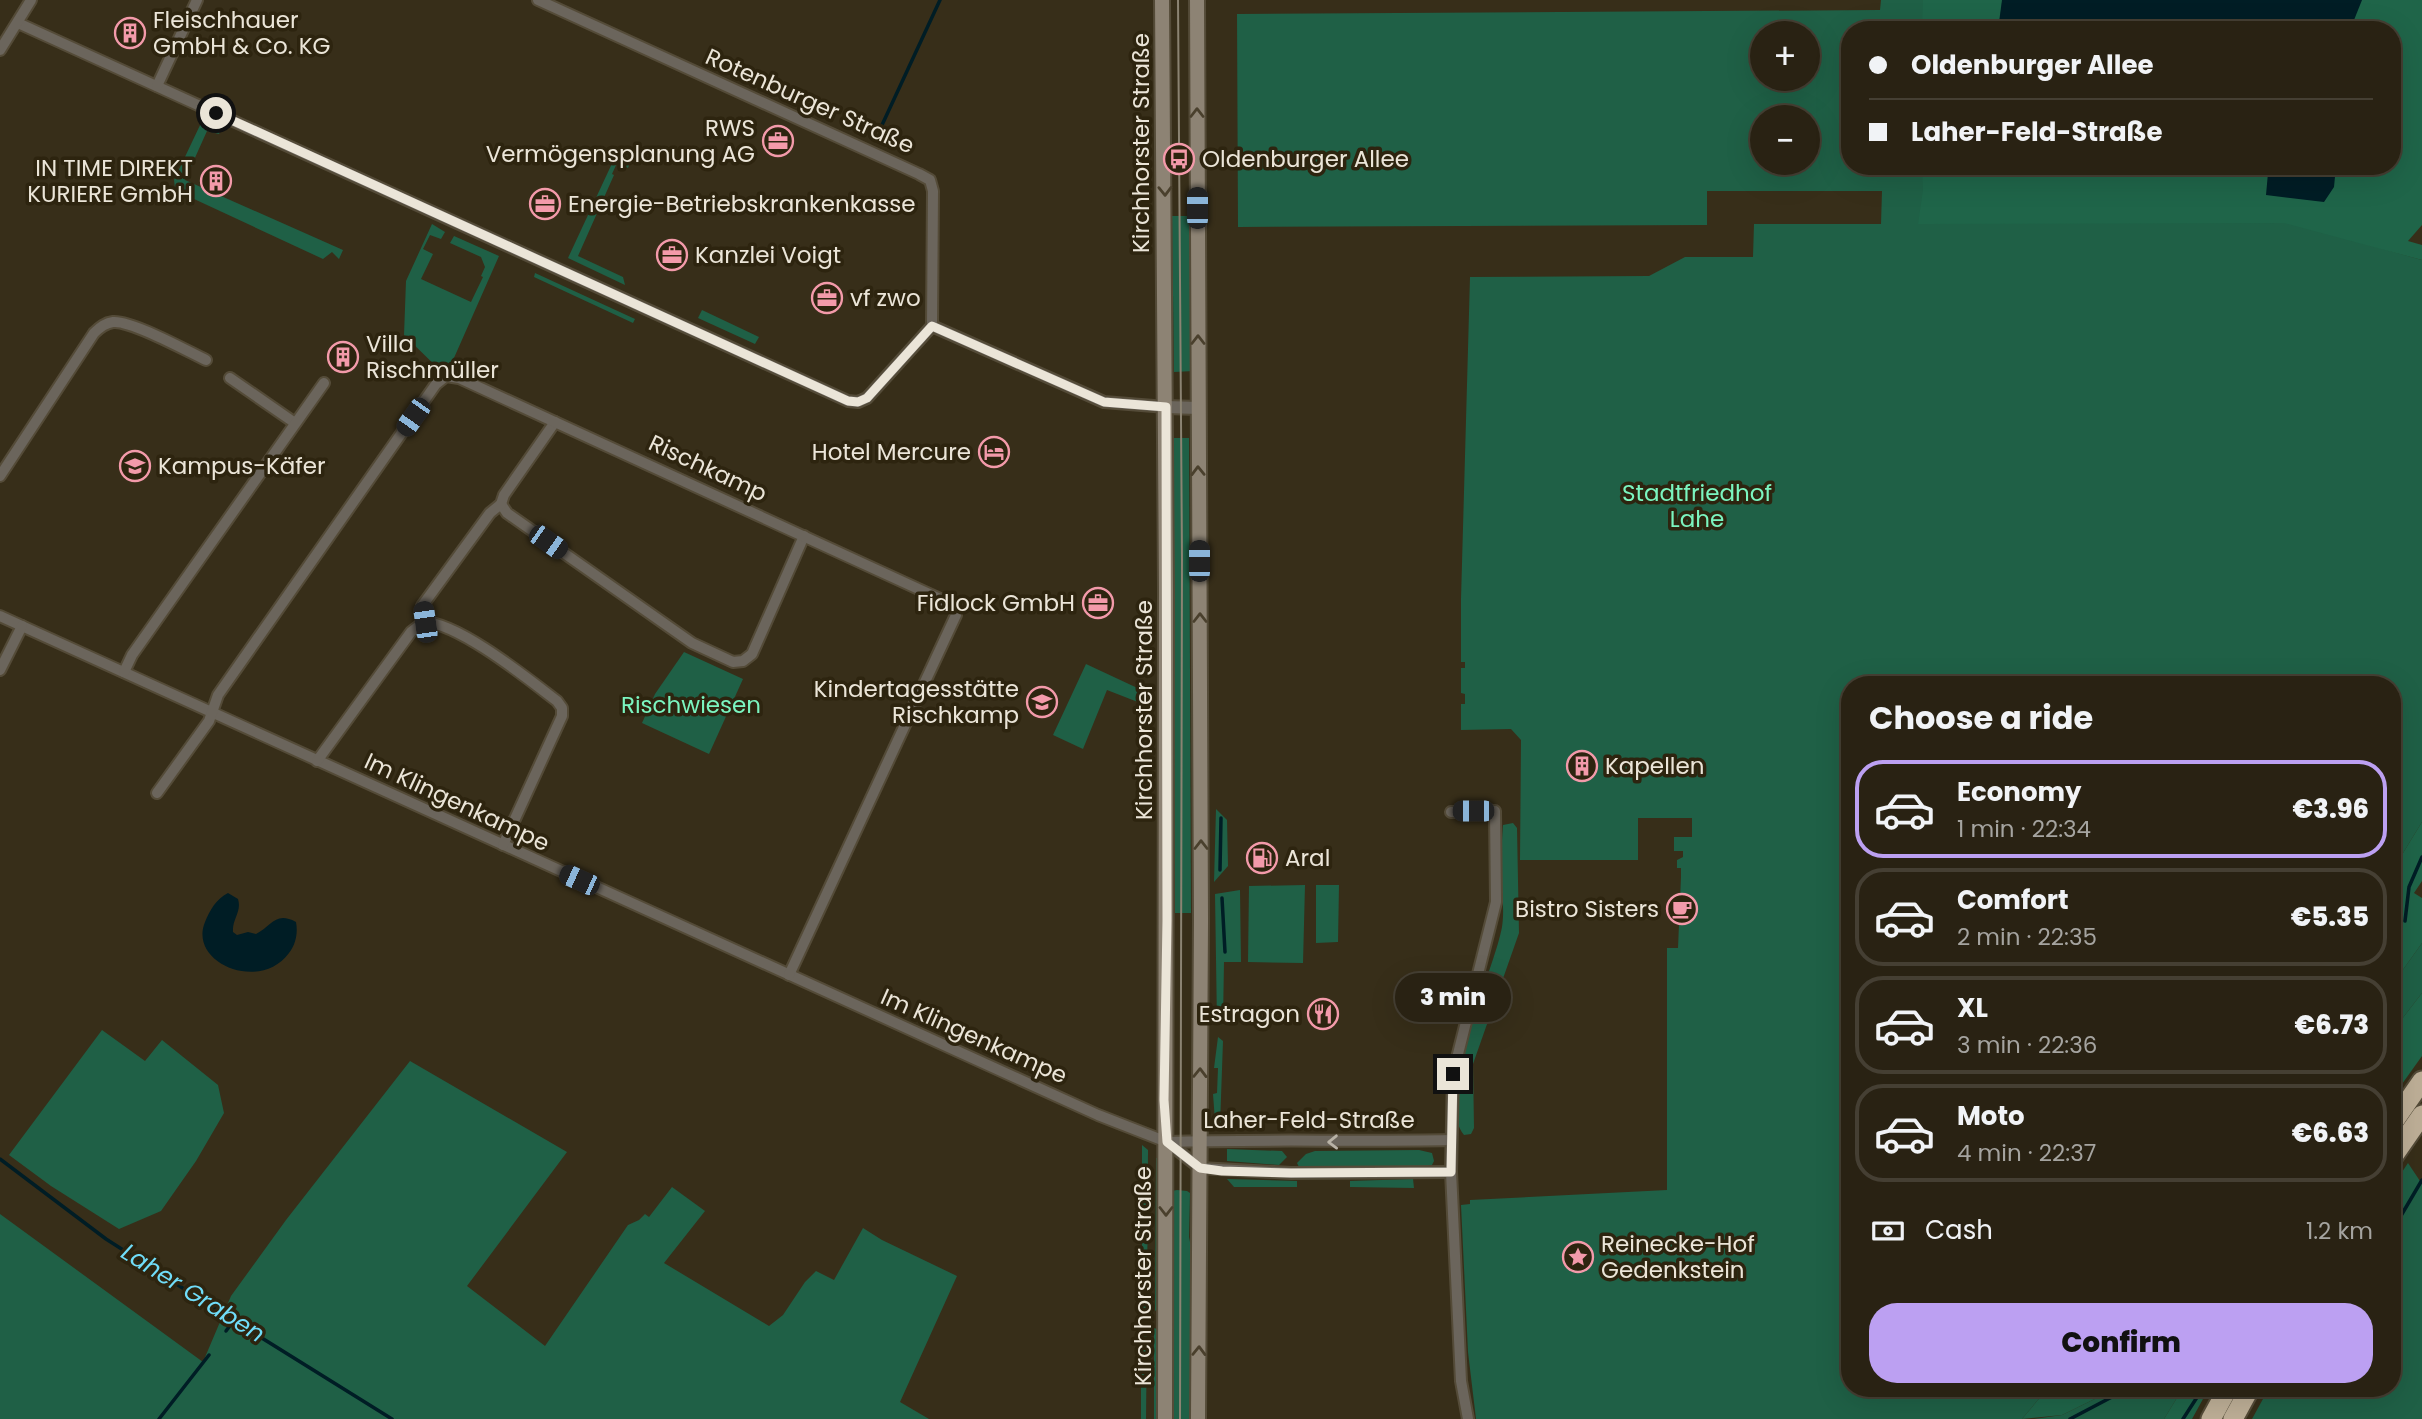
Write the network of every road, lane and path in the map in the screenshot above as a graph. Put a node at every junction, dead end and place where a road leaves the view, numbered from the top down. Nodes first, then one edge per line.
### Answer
1 (31, 0) edge
2 (197, 0) edge
3 (538, 0) edge
4 (1163, 0) edge
5 (1197, 0) edge
6 (18, 23) junction
7 (0, 50) edge
8 (157, 86) junction
9 (932, 326) junction
10 (206, 360) dead end
11 (230, 378) dead end
12 (324, 383) dead end
13 (1166, 407) junction
14 (1198, 408) junction
15 (555, 422) junction
16 (295, 423) junction
17 (0, 476) edge
18 (501, 504) junction
19 (804, 536) junction
20 (0, 616) edge
21 (425, 622) junction
22 (22, 626) junction
23 (0, 670) edge
24 (124, 672) junction
25 (212, 712) junction
26 (317, 761) junction
27 (156, 793) dead end
28 (1451, 812) dead end
29 (503, 845) junction
30 (789, 975) junction
31 (2422, 1081) edge
32 (2401, 1111) edge
33 (2422, 1115) edge
34 (1451, 1140) junction
35 (1200, 1141) junction
36 (1167, 1142) junction
37 (2401, 1145) edge
38 (1200, 1168) junction
39 (1451, 1172) junction
40 (2223, 1397) edge
41 (2245, 1397) edge
42 (1166, 1419) edge
43 (1198, 1419) edge
44 (1468, 1419) edge
45 (2211, 1419) edge
46 (2233, 1419) edge

1 - 6 street
2 - 8 street
3 - 9 street, Rotenburger Straße
4 -> 13 main road, Kirchhorster Straße
14 -> 5 main road
6 - 7 street
6 - 8 street
8 - 9 street
9 - 13 street
10 - 17 street
11 - 16 street
12 - 16 street
13 - 14 street
13 - 36 main road, Kirchhorster Straße
35 -> 14 main road
15 - 18 street
15 - 19 street, Rischkamp
15 - 25 street, Rischkamp
16 - 24 street
18 - 19 street
18 - 21 street
19 - 30 street, Rischkamp
20 - 22 street, Im Klingenkampe
21 - 26 street
21 - 29 street
22 - 23 street
22 - 24 street, Im Klingenkampe
24 - 25 street, Im Klingenkampe
25 - 26 street, Im Klingenkampe
25 - 27 street, Rischkamp
26 - 29 street, Im Klingenkampe
28 - 34 street
29 - 30 street, Im Klingenkampe
30 - 36 street, Im Klingenkampe
31 - 32 highway
33 - 37 highway
34 -> 35 street, Laher-Feld-Straße
34 - 39 street
35 - 36 street, Laher-Feld-Straße
35 - 38 main road
36 - 38 street, Laher-Feld-Straße
36 -> 42 main road, Kirchhorster Straße
38 - 39 street, Laher-Feld-Straße
43 -> 38 main road
39 - 44 street
40 - 45 highway
41 - 46 highway

